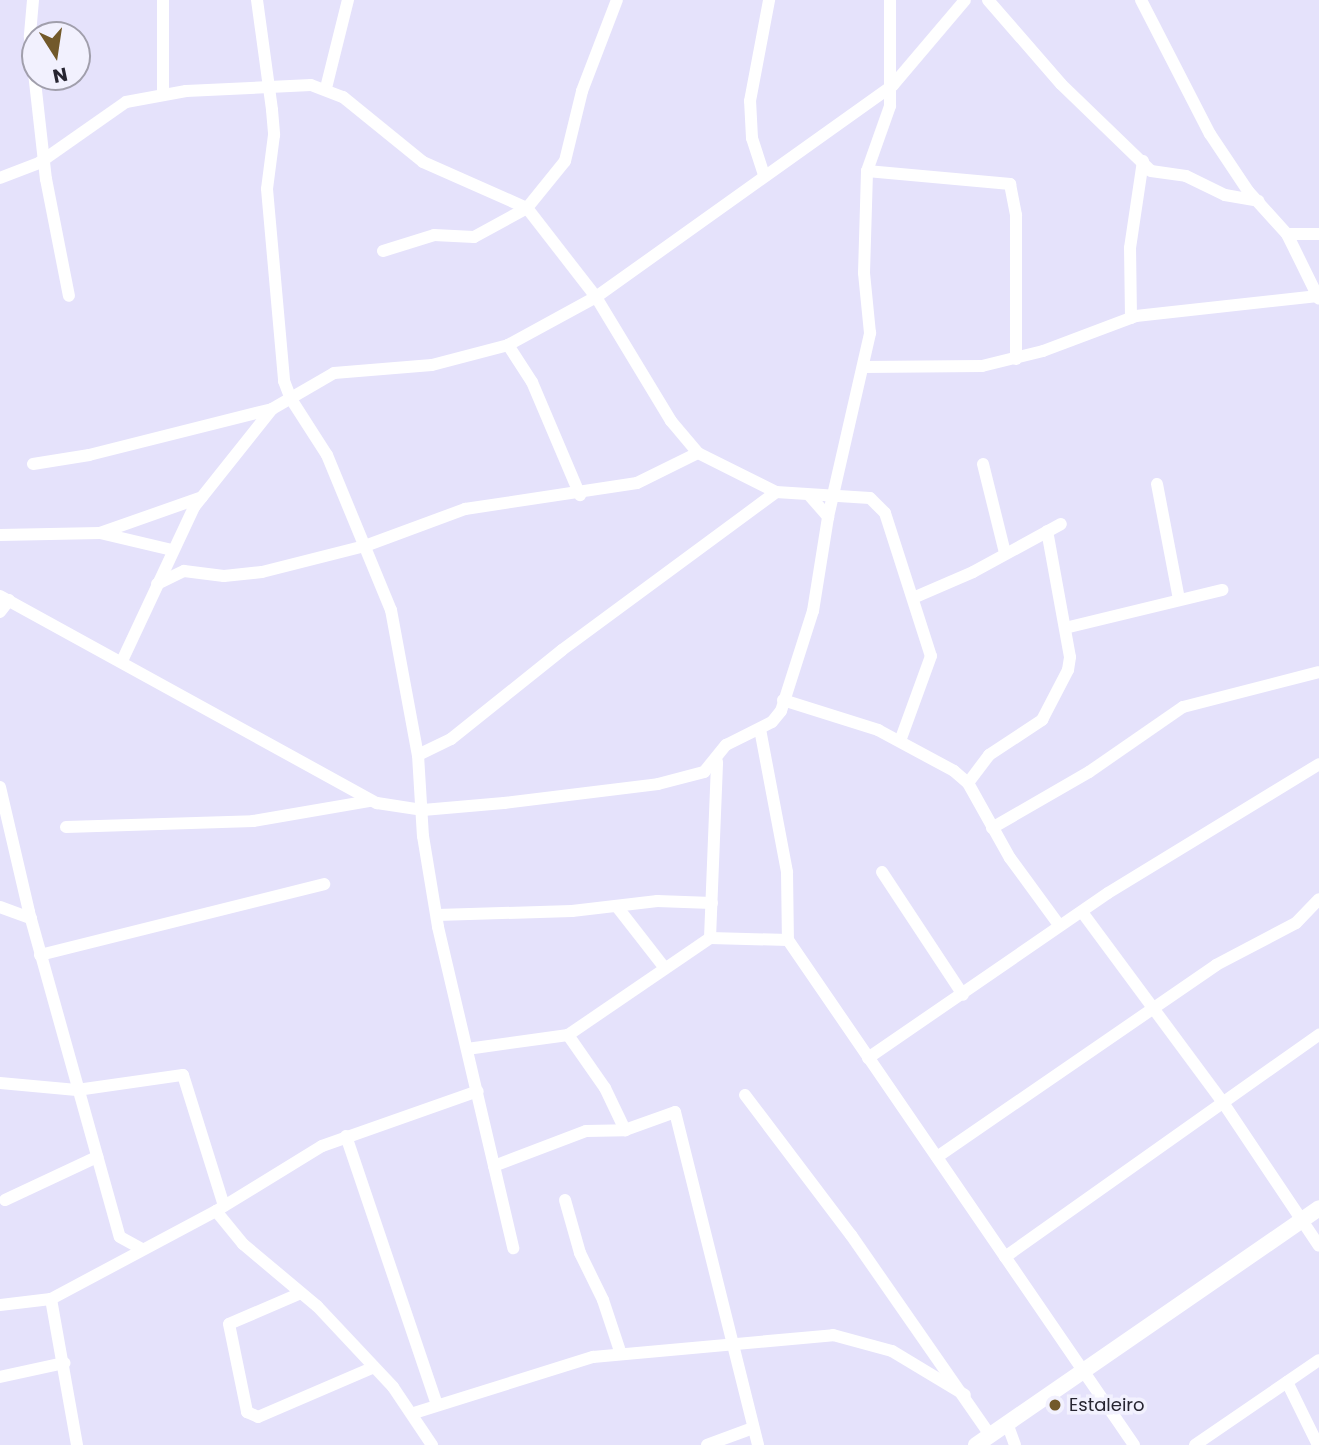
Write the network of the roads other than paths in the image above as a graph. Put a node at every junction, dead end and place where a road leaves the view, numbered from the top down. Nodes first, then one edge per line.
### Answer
1 (33, 0) edge
2 (163, 0) edge
3 (257, 0) edge
4 (348, 0) edge
5 (617, 0) edge
6 (769, 0) edge
7 (890, 0) edge
8 (965, 0) edge
9 (988, 0) edge
10 (1141, 0) edge
11 (893, 85) junction
12 (326, 88) junction
13 (270, 89) junction
14 (163, 95) junction
15 (47, 158) junction
16 (1143, 161) junction
17 (867, 171) junction
18 (764, 175) junction
19 (0, 177) edge
20 (1258, 201) junction
21 (527, 208) junction
22 (1287, 234) junction
23 (1319, 234) edge
24 (383, 251) dead end
25 (69, 296) dead end
26 (596, 297) junction
27 (1318, 298) edge
28 (1130, 318) junction
29 (508, 345) junction
30 (1016, 359) junction
31 (863, 367) junction
32 (291, 399) junction
33 (272, 409) junction
34 (698, 453) junction
35 (33, 464) dead end
36 (983, 464) dead end
37 (1157, 484) dead end
38 (776, 492) junction
39 (836, 494) junction
40 (580, 495) junction
41 (810, 496) junction
42 (202, 497) junction
43 (828, 517) junction
44 (1061, 524) dead end
45 (1047, 531) junction
46 (100, 533) junction
47 (0, 535) edge
48 (365, 546) junction
49 (171, 552) junction
50 (1005, 554) junction
51 (184, 570) junction
52 (157, 584) junction
53 (1222, 590) dead end
54 (4, 598) edge
55 (913, 598) junction
56 (1179, 599) junction
57 (0, 612) edge
58 (1065, 628) junction
59 (122, 661) junction
60 (1319, 672) edge
61 (783, 700) junction
62 (760, 729) junction
63 (900, 741) junction
64 (418, 755) junction
65 (717, 762) junction
66 (1319, 764) edge
67 (968, 783) junction
68 (0, 787) edge
69 (370, 801) junction
70 (422, 810) junction
71 (66, 827) dead end
72 (992, 828) junction
73 (881, 872) dead end
74 (324, 884) dead end
75 (1319, 899) edge
76 (712, 903) junction
77 (0, 906) edge
78 (618, 908) junction
79 (1082, 912) junction
80 (437, 915) junction
81 (30, 918) junction
82 (1059, 925) junction
83 (710, 938) junction
84 (788, 940) junction
85 (40, 955) junction
86 (664, 968) junction
87 (963, 995) junction
88 (1153, 1008) junction
89 (568, 1035) junction
90 (1319, 1035) edge
91 (467, 1049) junction
92 (868, 1058) junction
93 (0, 1083) edge
94 (78, 1090) junction
95 (478, 1091) junction
96 (746, 1096) dead end
97 (1222, 1101) junction
98 (625, 1130) junction
99 (346, 1136) junction
100 (97, 1157) junction
101 (937, 1157) junction
102 (494, 1166) junction
103 (5, 1200) dead end
104 (565, 1200) dead end
105 (220, 1208) junction
106 (1319, 1208) edge
107 (1302, 1221) junction
108 (1319, 1246) edge
109 (513, 1248) dead end
110 (142, 1249) junction
111 (1005, 1257) junction
112 (301, 1293) junction
113 (51, 1299) junction
114 (0, 1306) edge
115 (733, 1344) junction
116 (621, 1354) junction
117 (1319, 1360) edge
118 (64, 1363) junction
119 (374, 1367) junction
120 (1085, 1372) junction
121 (0, 1377) edge
122 (1287, 1382) junction
123 (965, 1395) junction
124 (437, 1405) junction
125 (414, 1413) junction
126 (1007, 1423) junction
127 (753, 1428) junction
128 (990, 1435) junction
129 (77, 1445) edge
130 (432, 1445) edge
131 (707, 1445) edge
132 (758, 1445) edge
133 (976, 1445) edge
134 (1015, 1445) edge
135 (1134, 1445) edge
136 (1195, 1445) edge
137 (1318, 1445) edge

1 - 15 street
2 - 14 street
3 - 13 street
4 - 12 street
5 - 21 street
6 - 18 street
7 - 11 street
8 - 11 street
9 - 16 street
10 - 20 street
11 - 17 street
11 - 18 street
12 - 13 street
12 - 21 street
13 - 14 street
13 - 32 street
14 - 15 street
15 - 19 street
15 - 25 street
16 - 20 street
16 - 28 street
17 - 30 street
17 - 31 street
18 - 26 street
20 - 22 street
21 - 24 street
21 - 26 street
22 - 23 street
22 - 27 street
26 - 29 street
26 - 34 street
27 - 28 street
28 - 30 street
29 - 32 street
29 - 40 street
30 - 31 street
31 - 39 street
32 - 33 street
32 - 48 street
33 - 35 street
33 - 42 street
34 - 38 street
34 - 40 street
36 - 50 street
37 - 56 street
38 - 41 street
38 - 64 street
39 - 41 street
39 - 43 street
39 - 55 street
40 - 48 street
41 - 43 street
42 - 46 street
42 - 49 street
43 - 61 street
44 - 45 street
45 - 50 street
45 - 58 street
46 - 47 street
46 - 49 street
48 - 51 street
48 - 64 street
49 - 51 street
49 - 52 street
50 - 55 street
51 - 52 street
52 - 59 street
53 - 56 street
54 - 57 street
54 - 59 street
55 - 63 street
56 - 58 street
58 - 67 street
59 - 69 street
60 - 72 street
61 - 62 street
61 - 63 street
62 - 65 street
62 - 84 street
63 - 67 street
64 - 70 street
65 - 70 street
65 - 76 street
66 - 79 street
67 - 72 street
68 - 81 street
69 - 70 street
69 - 71 street
70 - 80 street
72 - 82 street
73 - 87 street
74 - 85 street
75 - 88 street
76 - 78 street
76 - 83 street
77 - 81 street
78 - 80 street
78 - 86 street
79 - 82 street
79 - 88 street
80 - 91 street
81 - 85 street
82 - 87 street
83 - 84 street
83 - 86 street
84 - 92 street
85 - 94 street
86 - 89 street
87 - 92 street
88 - 97 street
88 - 101 street
89 - 91 street
89 - 98 street
90 - 97 street
91 - 95 street
92 - 101 street
93 - 94 street
94 - 100 street
94 - 105 street
95 - 99 street
95 - 102 street
96 - 123 street
97 - 107 street
97 - 111 street
98 - 102 street
98 - 115 street
99 - 105 street
99 - 124 street
100 - 103 street
100 - 110 street
101 - 111 street
102 - 109 street
104 - 116 street
105 - 110 street
105 - 112 street
106 - 107 street
107 - 108 street
107 - 120 street
110 - 113 street
111 - 120 street
112 - 119 street
112 - 119 street
113 - 114 street
113 - 118 street
115 - 116 street
115 - 123 street
115 - 127 street
116 - 124 street
117 - 122 street
118 - 121 street
118 - 129 street
119 - 125 street
120 - 126 street
120 - 135 street
122 - 136 street
122 - 137 street
123 - 128 street
124 - 125 street
125 - 130 street
126 - 128 street
126 - 134 street
127 - 131 street
127 - 132 street
128 - 133 street

